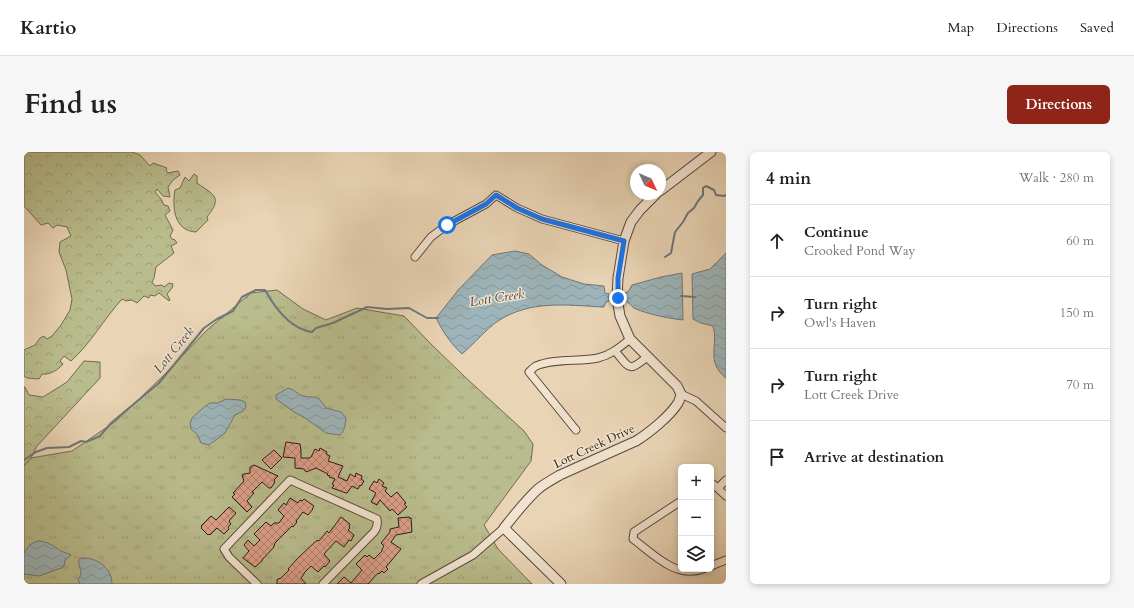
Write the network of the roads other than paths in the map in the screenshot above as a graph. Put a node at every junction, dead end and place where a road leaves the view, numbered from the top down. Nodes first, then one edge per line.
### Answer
1 (711, 152) edge
2 (666, 186) edge
3 (650, 200) edge
4 (624, 241) junction
5 (415, 257) dead end
6 (630, 339) junction
7 (615, 351) junction
8 (648, 358) junction
9 (681, 394) junction
10 (726, 428) edge
11 (576, 430) dead end
12 (726, 480) edge
13 (714, 485) edge
14 (718, 488) junction
15 (726, 496) edge
16 (678, 503) edge
17 (504, 528) junction
18 (726, 560) edge
19 (714, 565) edge
20 (678, 569) edge
21 (257, 584) edge
22 (323, 584) edge
23 (421, 584) edge
24 (561, 584) edge

1 - 2 street
3 - 4 street
4 - 5 street
4 - 6 street
6 - 7 street
6 - 8 street
7 - 8 street
7 - 11 street
8 - 9 street
9 - 10 street
9 - 17 street, Lott Creek Drive
12 - 14 street
13 - 14 street
14 - 15 street
16 - 20 street
17 - 23 street, Lott Creek Drive
17 - 24 street
18 - 19 street
21 - 22 street

